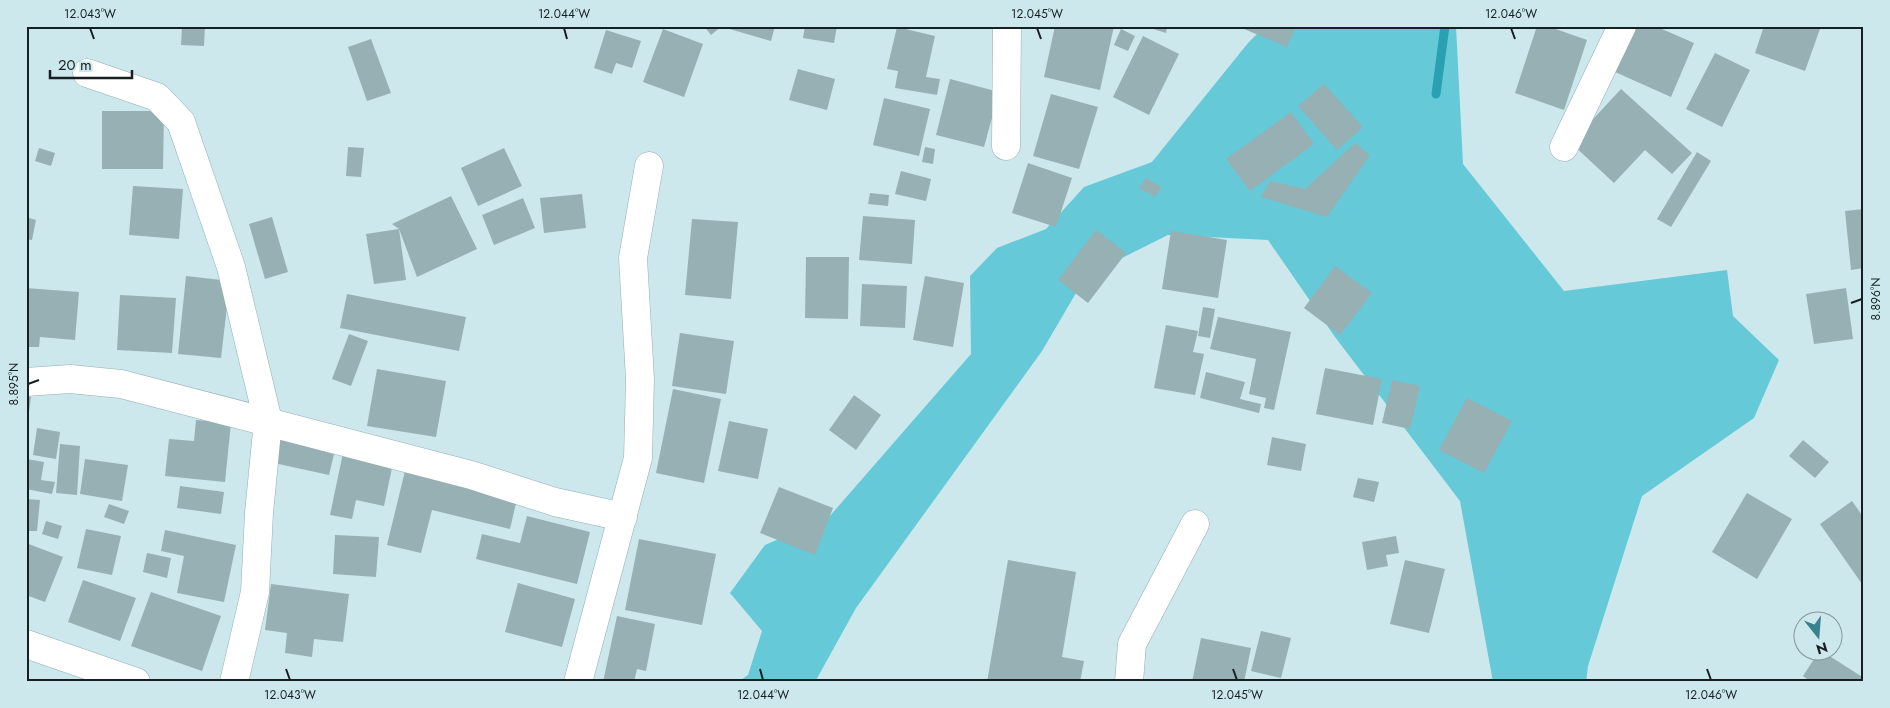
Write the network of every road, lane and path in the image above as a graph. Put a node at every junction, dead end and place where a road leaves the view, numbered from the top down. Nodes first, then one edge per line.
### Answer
1 (1007, 26) edge
2 (1622, 26) edge
3 (87, 73) dead end
4 (1006, 146) dead end
5 (1564, 147) dead end
6 (649, 166) dead end
7 (26, 382) edge
8 (268, 421) junction
9 (623, 517) junction
10 (1195, 524) dead end
11 (26, 644) edge
12 (136, 682) edge
13 (234, 682) edge
14 (578, 682) edge
15 (1129, 682) edge

1 - 4 street
2 - 5 street
3 - 8 street
6 - 9 street
7 - 8 street
8 - 9 street
8 - 13 street
9 - 14 street
10 - 15 street
11 - 12 street

